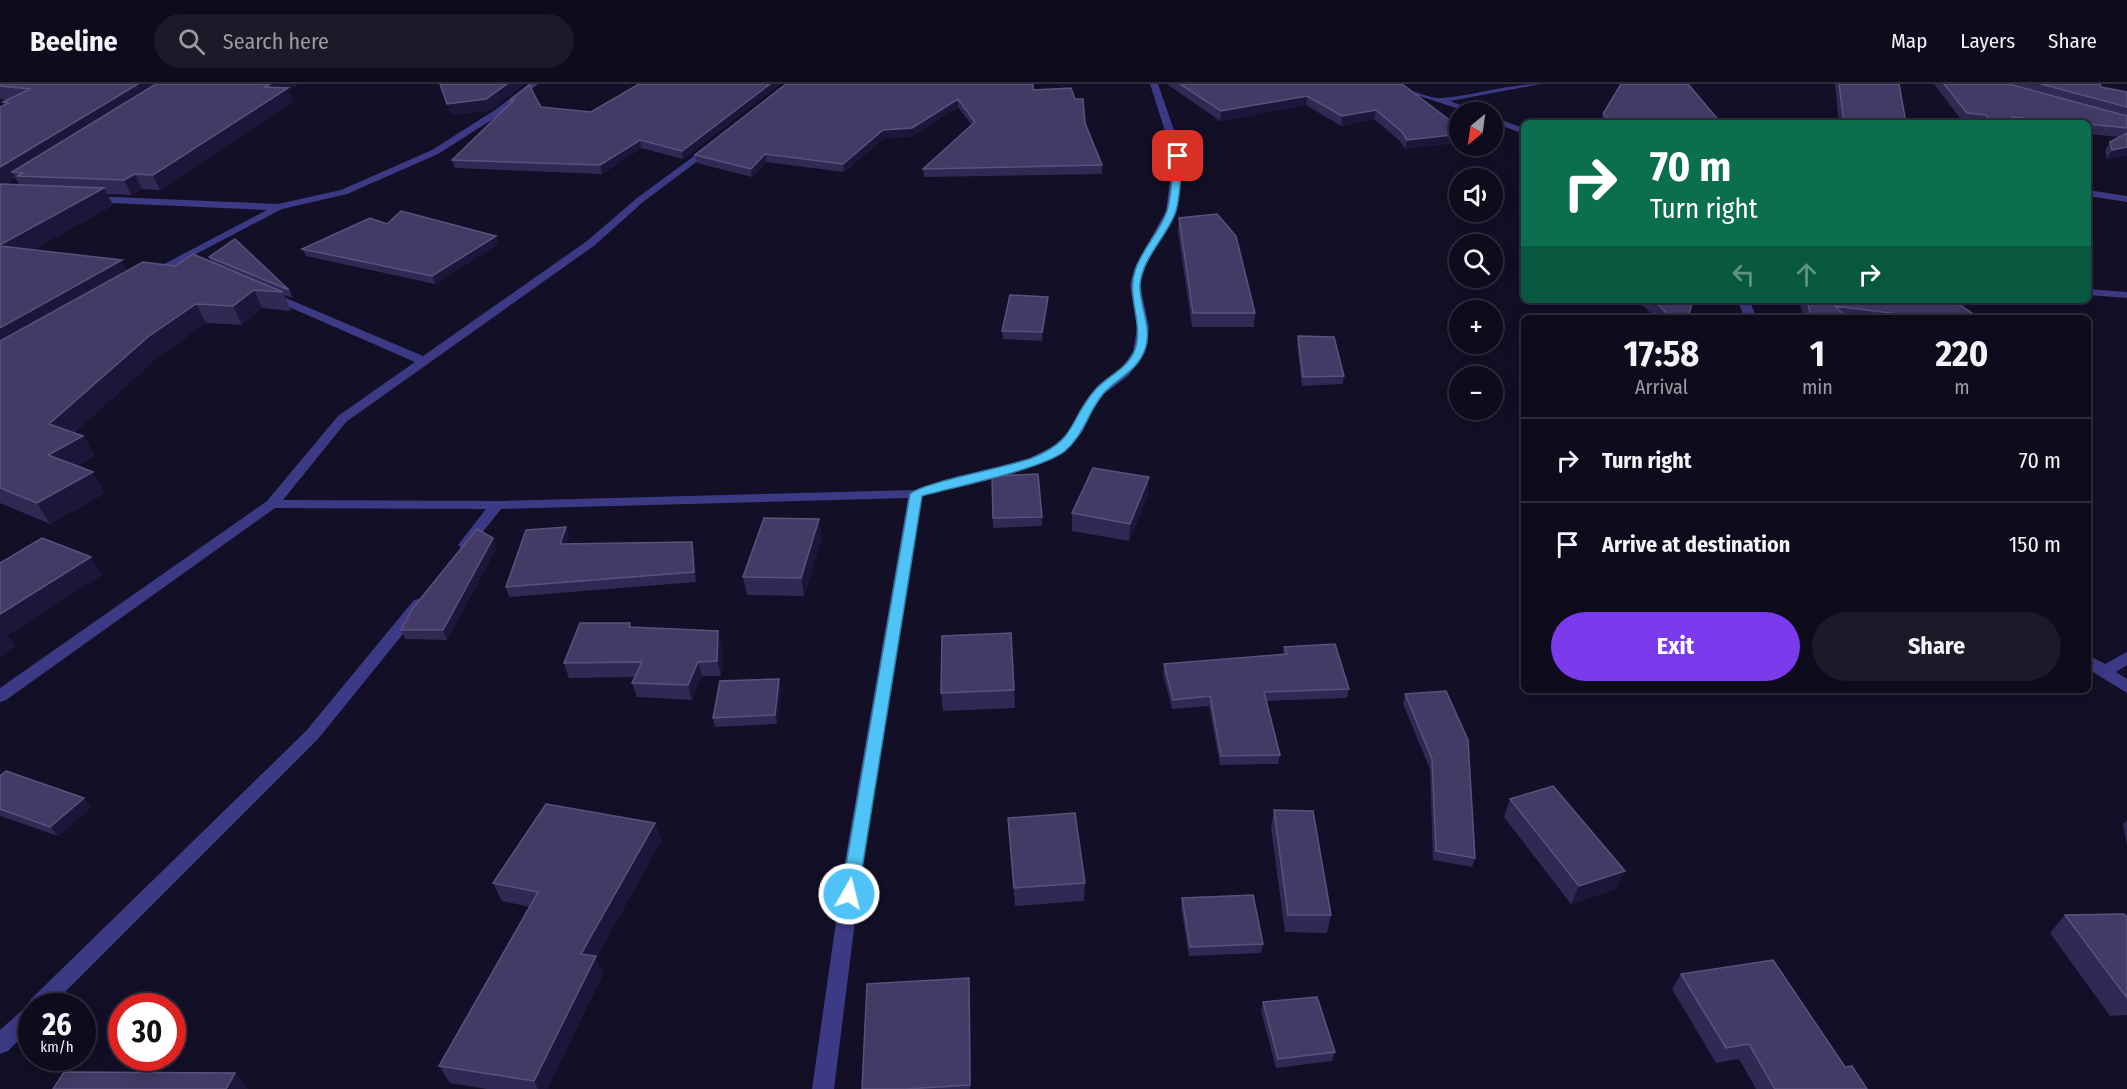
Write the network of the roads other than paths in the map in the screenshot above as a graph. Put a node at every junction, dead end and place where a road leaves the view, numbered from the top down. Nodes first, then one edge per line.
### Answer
1 (534, 84) edge
2 (1154, 84) edge
3 (1387, 84) edge
4 (1537, 84) edge
5 (1443, 100) junction
6 (1449, 102) edge
7 (1503, 123) edge
8 (1521, 130) edge
9 (725, 136) edge
10 (2127, 184) edge
11 (2091, 193) edge
12 (81, 198) edge
13 (2125, 199) edge
14 (279, 207) junction
15 (181, 257) junction
16 (202, 266) edge
17 (141, 280) edge
18 (255, 289) edge
19 (2091, 292) edge
20 (2127, 295) edge
21 (422, 360) junction
22 (916, 494) junction
23 (272, 504) junction
24 (497, 505) junction
25 (454, 560) edge
26 (432, 587) edge
27 (2127, 658) edge
28 (2091, 663) edge
29 (2104, 672) junction
30 (2127, 687) edge
31 (0, 696) edge
32 (51, 993) edge
33 (18, 1027) edge
34 (0, 1044) edge
35 (823, 1089) edge

1 - 14 street
2 - 22 street
3 - 5 street
4 - 5 street
5 - 6 street
7 - 8 street
9 - 21 street
10 - 13 street
11 - 13 street
12 - 14 street
14 - 15 street
15 - 16 street
15 - 17 street
18 - 21 street
19 - 20 street
21 - 23 street
22 - 24 street
22 - 35 street
23 - 24 street
23 - 31 street
24 - 25 street
26 - 32 street
27 - 29 street
28 - 29 street
29 - 30 street
33 - 34 street

